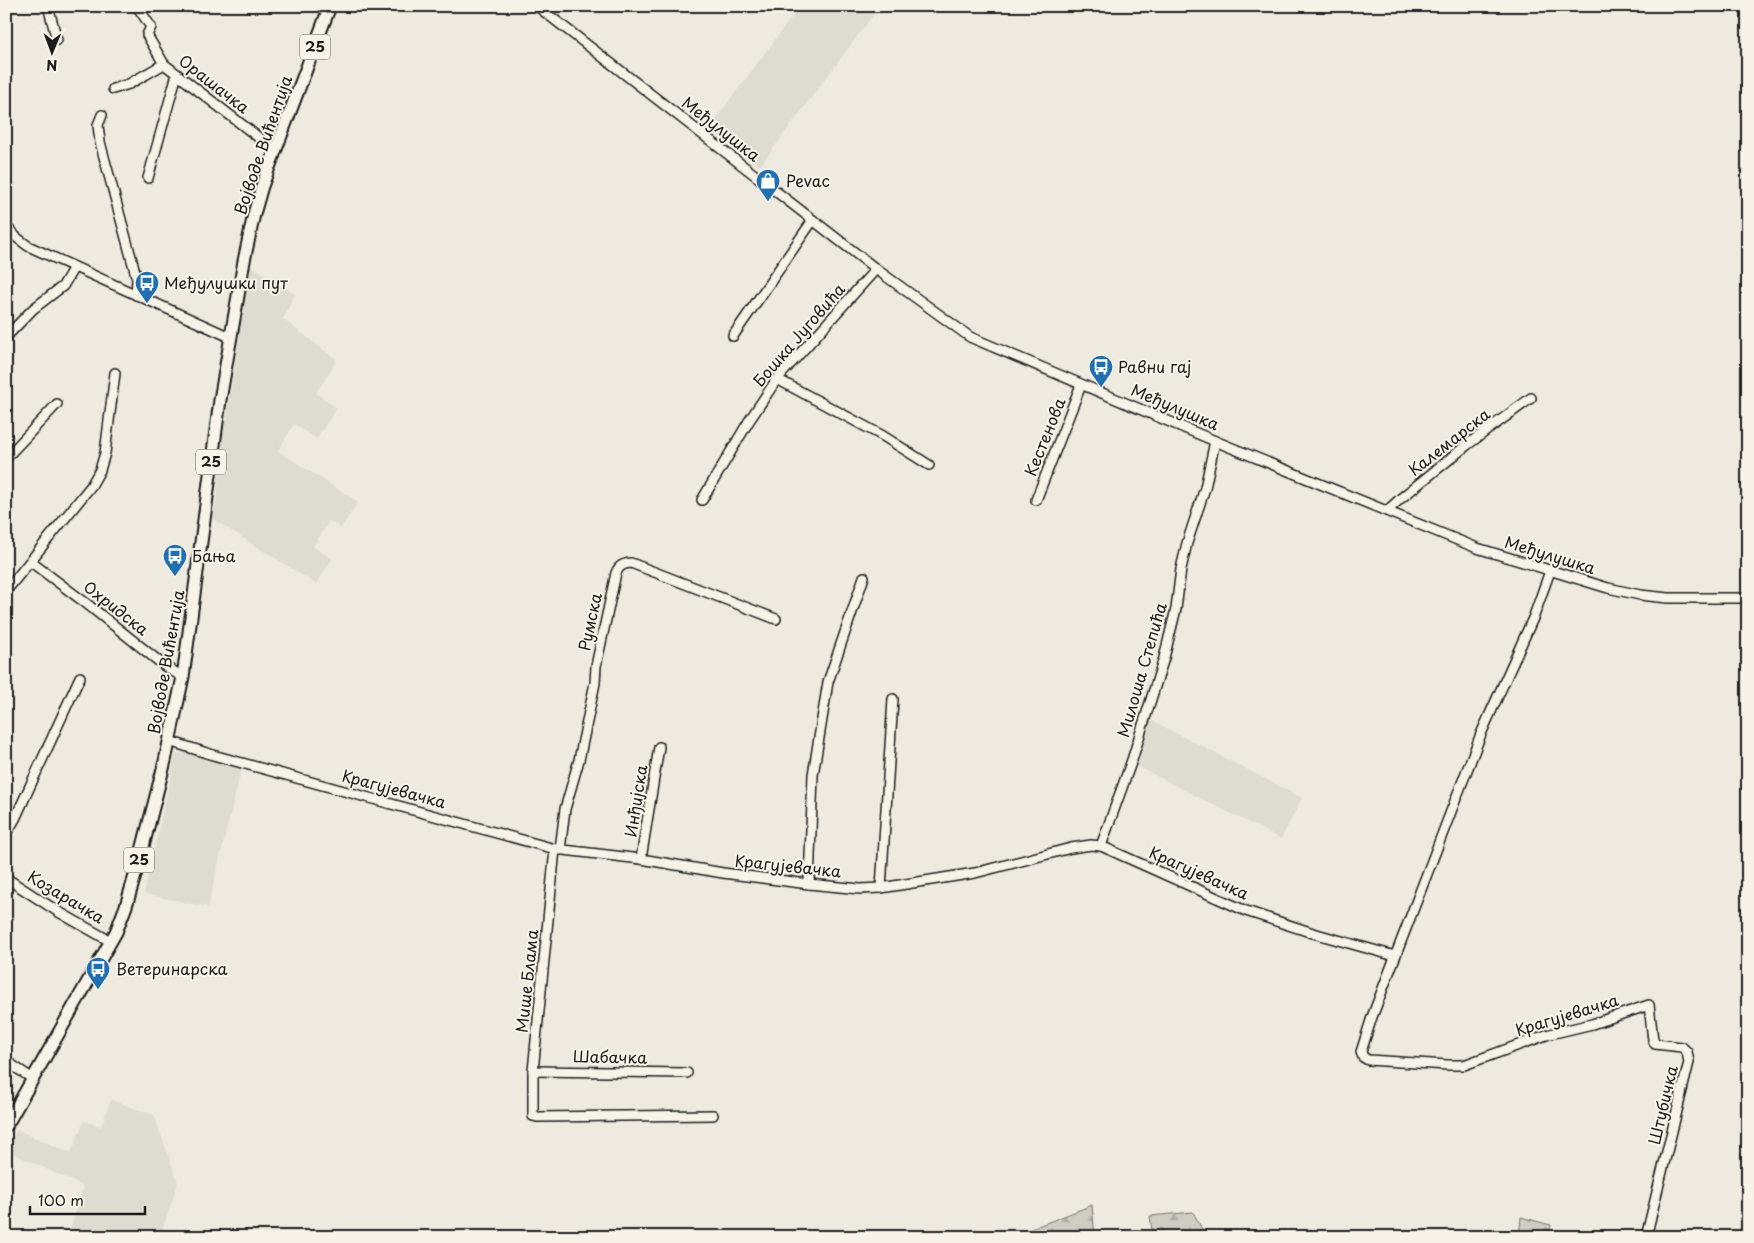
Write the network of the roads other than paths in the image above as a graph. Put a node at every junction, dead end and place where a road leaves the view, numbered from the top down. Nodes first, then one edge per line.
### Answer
1 (48, 6) edge
2 (136, 6) edge
3 (330, 6) edge
4 (537, 6) edge
5 (57, 40) dead end
6 (164, 64) junction
7 (177, 74) junction
8 (112, 89) dead end
9 (102, 115) dead end
10 (276, 151) junction
11 (148, 178) dead end
12 (813, 220) junction
13 (6, 226) edge
14 (74, 267) junction
15 (876, 269) junction
16 (136, 294) junction
17 (733, 336) dead end
18 (6, 337) edge
19 (230, 337) junction
20 (115, 373) dead end
21 (777, 379) junction
22 (1082, 385) junction
23 (1531, 398) dead end
24 (57, 404) dead end
25 (1215, 441) junction
26 (6, 458) edge
27 (930, 465) dead end
28 (702, 500) dead end
29 (1036, 500) dead end
30 (1388, 511) junction
31 (31, 562) junction
32 (1550, 571) junction
33 (864, 577) dead end
34 (6, 591) edge
35 (1748, 598) edge
36 (776, 619) dead end
37 (80, 676) dead end
38 (183, 678) junction
39 (893, 699) dead end
40 (169, 741) junction
41 (659, 747) dead end
42 (6, 834) edge
43 (1101, 846) junction
44 (558, 849) junction
45 (642, 859) junction
46 (6, 878) edge
47 (809, 884) junction
48 (881, 888) junction
49 (110, 942) junction
50 (1396, 956) junction
51 (1649, 1005) joint
52 (6, 1061) edge
53 (533, 1071) junction
54 (687, 1073) dead end
55 (33, 1079) junction
56 (713, 1115) dead end
57 (6, 1126) edge
58 (1748, 1224) edge
59 (1646, 1237) edge
60 (1744, 1237) edge

1 - 5 street
2 - 6 street, Орашачка
3 - 10 main road, Војводе Вићентија / 25
4 - 12 street, Међулушка
6 - 7 street, Орашачка
6 - 8 street
7 - 10 street, Орашачка
7 - 11 street
9 - 16 street
10 - 19 main road, Војводе Вићентија / 25
12 - 15 street, Међулушка
12 - 17 street
13 - 14 street
14 - 16 street
14 - 18 street
15 - 21 street, Бошка Југовића
15 - 22 street, Међулушка
16 - 19 street
19 - 38 main road, Војводе Вићентија / 25
20 - 31 street
21 - 27 street
21 - 28 street, Бошка Југовића
22 - 25 street, Међулушка
22 - 29 street, Кестенова
23 - 30 street, Калемарска
24 - 26 street
25 - 30 street, Међулушка
25 - 43 street, Милоша Степића
30 - 32 street, Међулушка
31 - 34 street
31 - 38 street, Охридска
32 - 35 street, Међулушка
32 - 50 street, Крагујевачка
33 - 47 street
36 - 44 street, Румска
37 - 42 street
38 - 40 main road, Војводе Вићентија / 25
39 - 48 street
40 - 44 street, Крагујевачка
40 - 49 main road, Војводе Вићентија / 25
41 - 45 street, Инђијска
43 - 48 street, Крагујевачка
43 - 50 street, Крагујевачка
44 - 45 street, Крагујевачка
44 - 53 street, Мише Блама
45 - 47 street, Крагујевачка
46 - 49 street, Козарачка
47 - 48 street, Крагујевачка
49 - 55 main road, Војводе Вићентија / 25
50 - 51 street, Крагујевачка
51 - 59 street, Штубичка
52 - 55 street
53 - 54 street, Шабачка
53 - 56 street, Мише Блама
55 - 57 main road, Војводе Вићентија / 25
58 - 60 street

